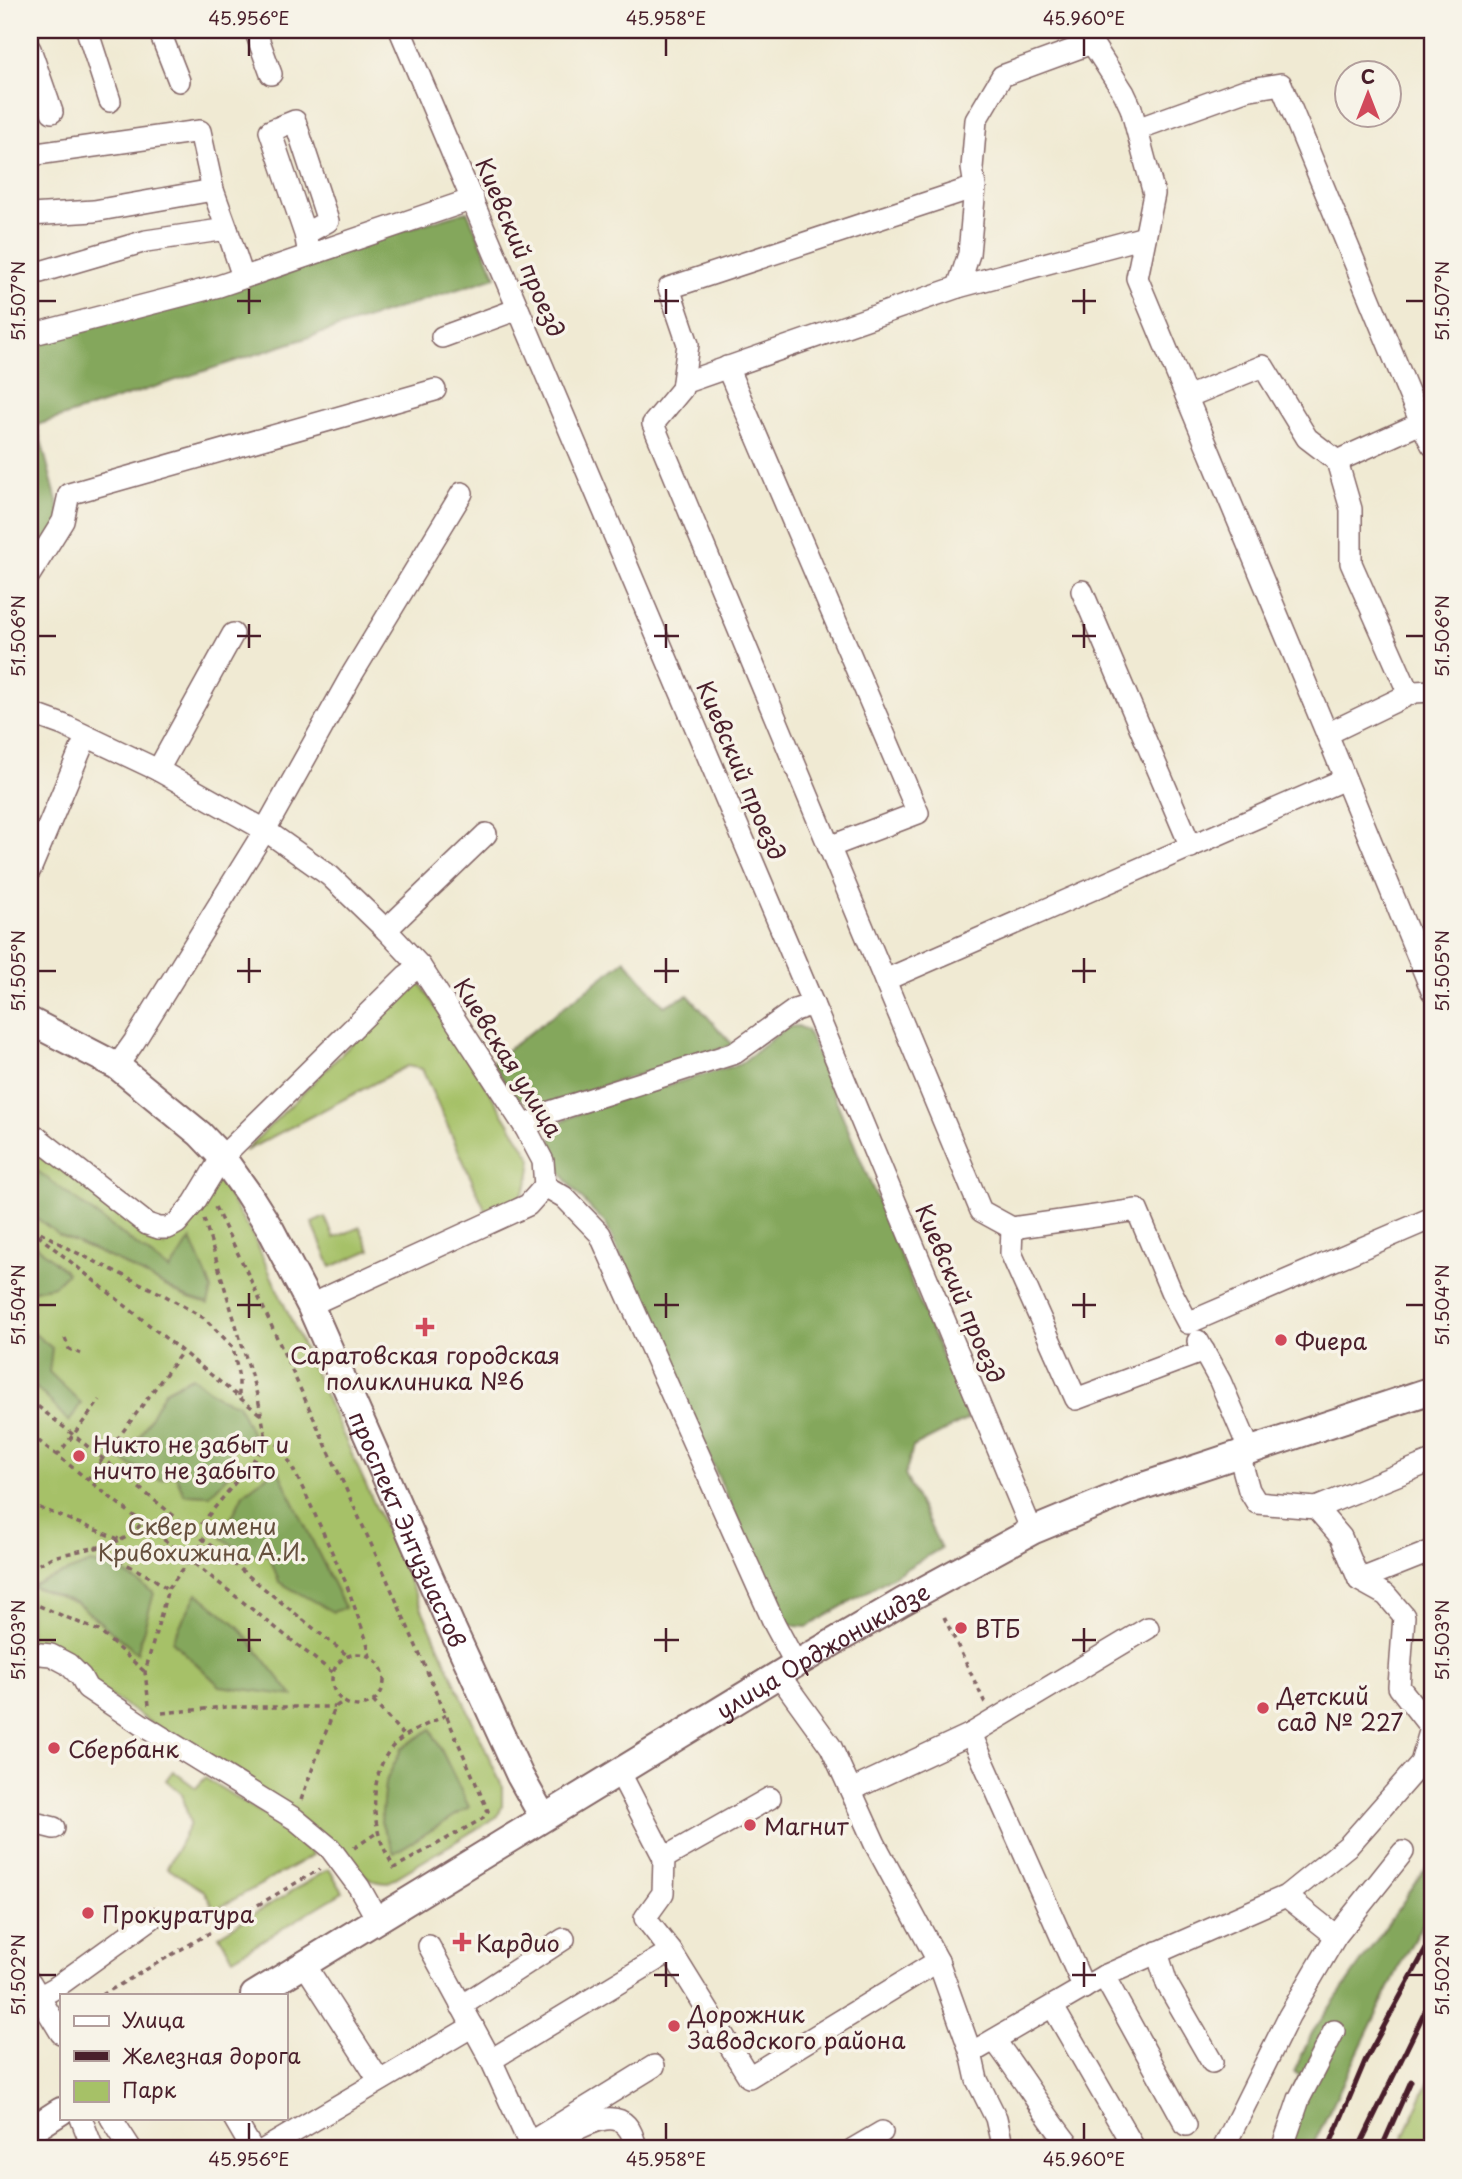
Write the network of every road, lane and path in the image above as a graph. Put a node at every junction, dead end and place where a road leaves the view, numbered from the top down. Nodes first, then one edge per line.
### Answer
1 (87, 30) edge
2 (159, 30) edge
3 (255, 30) edge
4 (401, 30) edge
5 (1089, 36) edge
6 (30, 49) edge
7 (271, 74) dead end
8 (179, 81) dead end
9 (110, 101) dead end
10 (52, 112) dead end
11 (1137, 130) junction
12 (30, 155) edge
13 (975, 187) junction
14 (213, 190) junction
15 (473, 199) junction
16 (30, 215) edge
17 (227, 229) junction
18 (1145, 237) junction
19 (307, 244) junction
20 (30, 275) edge
21 (243, 277) junction
22 (958, 287) junction
23 (518, 309) junction
24 (30, 335) edge
25 (442, 337) dead end
26 (727, 367) junction
27 (683, 383) junction
28 (435, 390) dead end
29 (1187, 397) junction
30 (1421, 423) junction
31 (1432, 445) edge
32 (1337, 461) junction
33 (462, 492) dead end
34 (30, 574) edge
35 (1082, 591) dead end
36 (233, 634) dead end
37 (1432, 691) edge
38 (1409, 694) junction
39 (30, 713) edge
40 (1327, 734) junction
41 (86, 737) junction
42 (158, 770) junction
43 (1345, 779) junction
44 (265, 830) junction
45 (486, 834) dead end
46 (829, 847) junction
47 (1191, 847) junction
48 (30, 870) edge
49 (386, 930) junction
50 (420, 966) junction
51 (885, 980) junction
52 (1432, 992) edge
53 (813, 1004) junction
54 (30, 1021) edge
55 (117, 1066) junction
56 (525, 1127) junction
57 (30, 1132) edge
58 (222, 1157) junction
59 (545, 1186) junction
60 (199, 1195) junction
61 (1432, 1217) edge
62 (30, 1228) edge
63 (1012, 1228) junction
64 (310, 1305) junction
65 (1188, 1323) junction
66 (65, 1338) dead end
67 (1204, 1351) junction
68 (182, 1352) junction
69 (81, 1354) dead end
70 (1432, 1390) edge
71 (239, 1397) junction
72 (30, 1399) edge
73 (100, 1400) dead end
74 (262, 1416) junction
75 (30, 1434) edge
76 (73, 1435) junction
77 (266, 1437) junction
78 (1244, 1453) junction
79 (57, 1456) junction
80 (103, 1459) junction
81 (1432, 1461) edge
82 (87, 1480) junction
83 (30, 1504) edge
84 (1316, 1508) junction
85 (141, 1523) junction
86 (1032, 1531) junction
87 (195, 1532) junction
88 (121, 1540) junction
89 (204, 1541) junction
90 (96, 1548) junction
91 (1432, 1551) edge
92 (188, 1561) junction
93 (30, 1569) edge
94 (1359, 1580) junction
95 (168, 1589) junction
96 (30, 1602) edge
97 (944, 1617) dead end
98 (1148, 1628) dead end
99 (30, 1653) edge
100 (348, 1656) junction
101 (369, 1657) junction
102 (788, 1670) junction
103 (145, 1672) junction
104 (333, 1673) junction
105 (373, 1700) junction
106 (344, 1701) junction
107 (335, 1707) junction
108 (446, 1715) junction
109 (993, 1720) junction
110 (971, 1734) junction
111 (405, 1737) junction
112 (620, 1773) junction
113 (851, 1790) junction
114 (770, 1798) dead end
115 (544, 1817) junction
116 (295, 1819) junction
117 (30, 1822) edge
118 (54, 1828) dead end
119 (378, 1832) junction
120 (1403, 1853) dead end
121 (664, 1858) junction
122 (337, 1859) junction
123 (1286, 1896) junction
124 (152, 1918) dead end
125 (377, 1919) junction
126 (1336, 1936) junction
127 (564, 1939) dead end
128 (429, 1946) dead end
129 (671, 1951) junction
130 (1157, 1952) junction
131 (938, 1961) junction
132 (305, 1965) junction
133 (1104, 1976) junction
134 (1084, 1988) junction
135 (34, 1990) edge
136 (104, 1994) edge
137 (256, 1994) edge
138 (461, 2006) junction
139 (1053, 2007) junction
140 (473, 2026) junction
141 (60, 2031) edge
142 (1334, 2031) dead end
143 (995, 2041) junction
144 (971, 2053) junction
145 (491, 2060) junction
146 (1212, 2062) dead end
147 (653, 2066) dead end
148 (379, 2080) junction
149 (60, 2112) edge
150 (83, 2120) edge
151 (112, 2120) edge
152 (235, 2120) edge
153 (1186, 2125) dead end
154 (30, 2131) edge
155 (882, 2132) dead end
156 (523, 2146) edge
157 (1133, 2146) dead end
158 (93, 2149) edge
159 (131, 2149) edge
160 (252, 2149) edge
161 (265, 2149) edge
162 (636, 2149) edge
163 (853, 2149) edge
164 (1003, 2149) edge
165 (1072, 2149) edge
166 (1223, 2149) edge
167 (1282, 2149) edge

1 - 9 street
2 - 8 street
3 - 7 street
4 - 15 street, Киевский проезд
5 - 11 street
5 - 13 street
6 - 10 street
11 - 18 street
11 - 30 street
12 - 14 street
13 - 22 street
13 - 27 street
14 - 16 street
14 - 17 street
15 - 19 street
15 - 23 street, Киевский проезд
17 - 20 street
17 - 21 street
18 - 22 street
18 - 29 street
19 - 19 street
19 - 21 street
21 - 24 street
22 - 26 street
23 - 25 street
23 - 53 street, Киевский проезд
26 - 27 street
26 - 46 street
27 - 46 street
28 - 34 street
29 - 32 street
29 - 40 street
30 - 31 street
30 - 32 street
32 - 38 street
33 - 44 street
35 - 47 street
36 - 42 street
37 - 38 street
38 - 40 street
39 - 41 street, Киевская улица
40 - 43 street
41 - 42 street, Киевская улица
41 - 48 street
42 - 44 street, Киевская улица
43 - 47 street
43 - 52 street
44 - 49 street, Киевская улица
44 - 55 street
45 - 49 street
46 - 51 street
47 - 51 street
49 - 50 street, Киевская улица
50 - 56 street, Киевская улица
50 - 58 street
51 - 63 street
53 - 56 street
53 - 86 street, Киевский проезд
54 - 55 main road, проспект Энтузиастов
55 - 58 main road, проспект Энтузиастов
56 - 59 street, Киевская улица
57 - 60 street
58 - 60 street
58 - 64 main road, проспект Энтузиастов
59 - 64 street
59 - 102 street
60 - 74 path
60 - 108 path
61 - 65 street
62 - 68 path
62 - 71 path
63 - 65 street
63 - 67 street
64 - 115 main road, проспект Энтузиастов
65 - 67 street
66 - 69 path
67 - 78 street
68 - 71 path
68 - 80 path
70 - 78 main road, улица Орджоникидзе
71 - 74 path
72 - 76 path
73 - 76 path
74 - 77 path
75 - 79 path
76 - 79 path
76 - 80 path
77 - 87 path
77 - 101 path
78 - 84 street
78 - 86 main road, улица Орджоникидзе
79 - 82 path
80 - 82 path
80 - 87 path
81 - 84 street
82 - 85 path
83 - 88 path
84 - 94 street
85 - 88 path
85 - 92 path
86 - 102 main road, улица Орджоникидзе
87 - 89 path
88 - 90 path
89 - 92 path
89 - 100 path
90 - 93 path
90 - 95 path
91 - 94 street
92 - 95 path
92 - 104 path
94 - 123 street
95 - 103 path
96 - 103 path
97 - 109 path
98 - 109 street
99 - 116 street
100 - 101 path
100 - 104 path
101 - 105 path
102 - 112 main road, улица Орджоникидзе
102 - 113 street
103 - 107 path
104 - 106 path
105 - 106 path
105 - 111 path
106 - 107 path
107 - 116 path
108 - 111 path
108 - 119 path
109 - 110 street
110 - 113 street
110 - 134 street
111 - 119 path
112 - 115 main road, улица Орджоникидзе
112 - 121 street
113 - 131 street
114 - 121 street
115 - 125 main road, улица Орджоникидзе
116 - 122 street
117 - 118 street
119 - 122 path
120 - 126 street
121 - 129 street
122 - 125 street
122 - 136 path
123 - 126 street
123 - 130 street
124 - 135 street
125 - 132 main road, улица Орджоникидзе
126 - 166 street
127 - 138 street
128 - 138 street
129 - 131 street
129 - 145 street
130 - 133 street
130 - 146 street
131 - 144 street
132 - 137 main road, улица Орджоникидзе
132 - 148 street
133 - 134 street
133 - 153 street
134 - 139 street
135 - 141 street
138 - 140 street
139 - 143 street
139 - 157 street
140 - 145 street
140 - 148 street
142 - 167 street
143 - 144 street
143 - 165 street
144 - 164 street
145 - 156 street
147 - 156 street
148 - 161 street
149 - 154 main road
150 - 158 street
151 - 159 street
152 - 160 street
155 - 163 street
156 - 162 street

